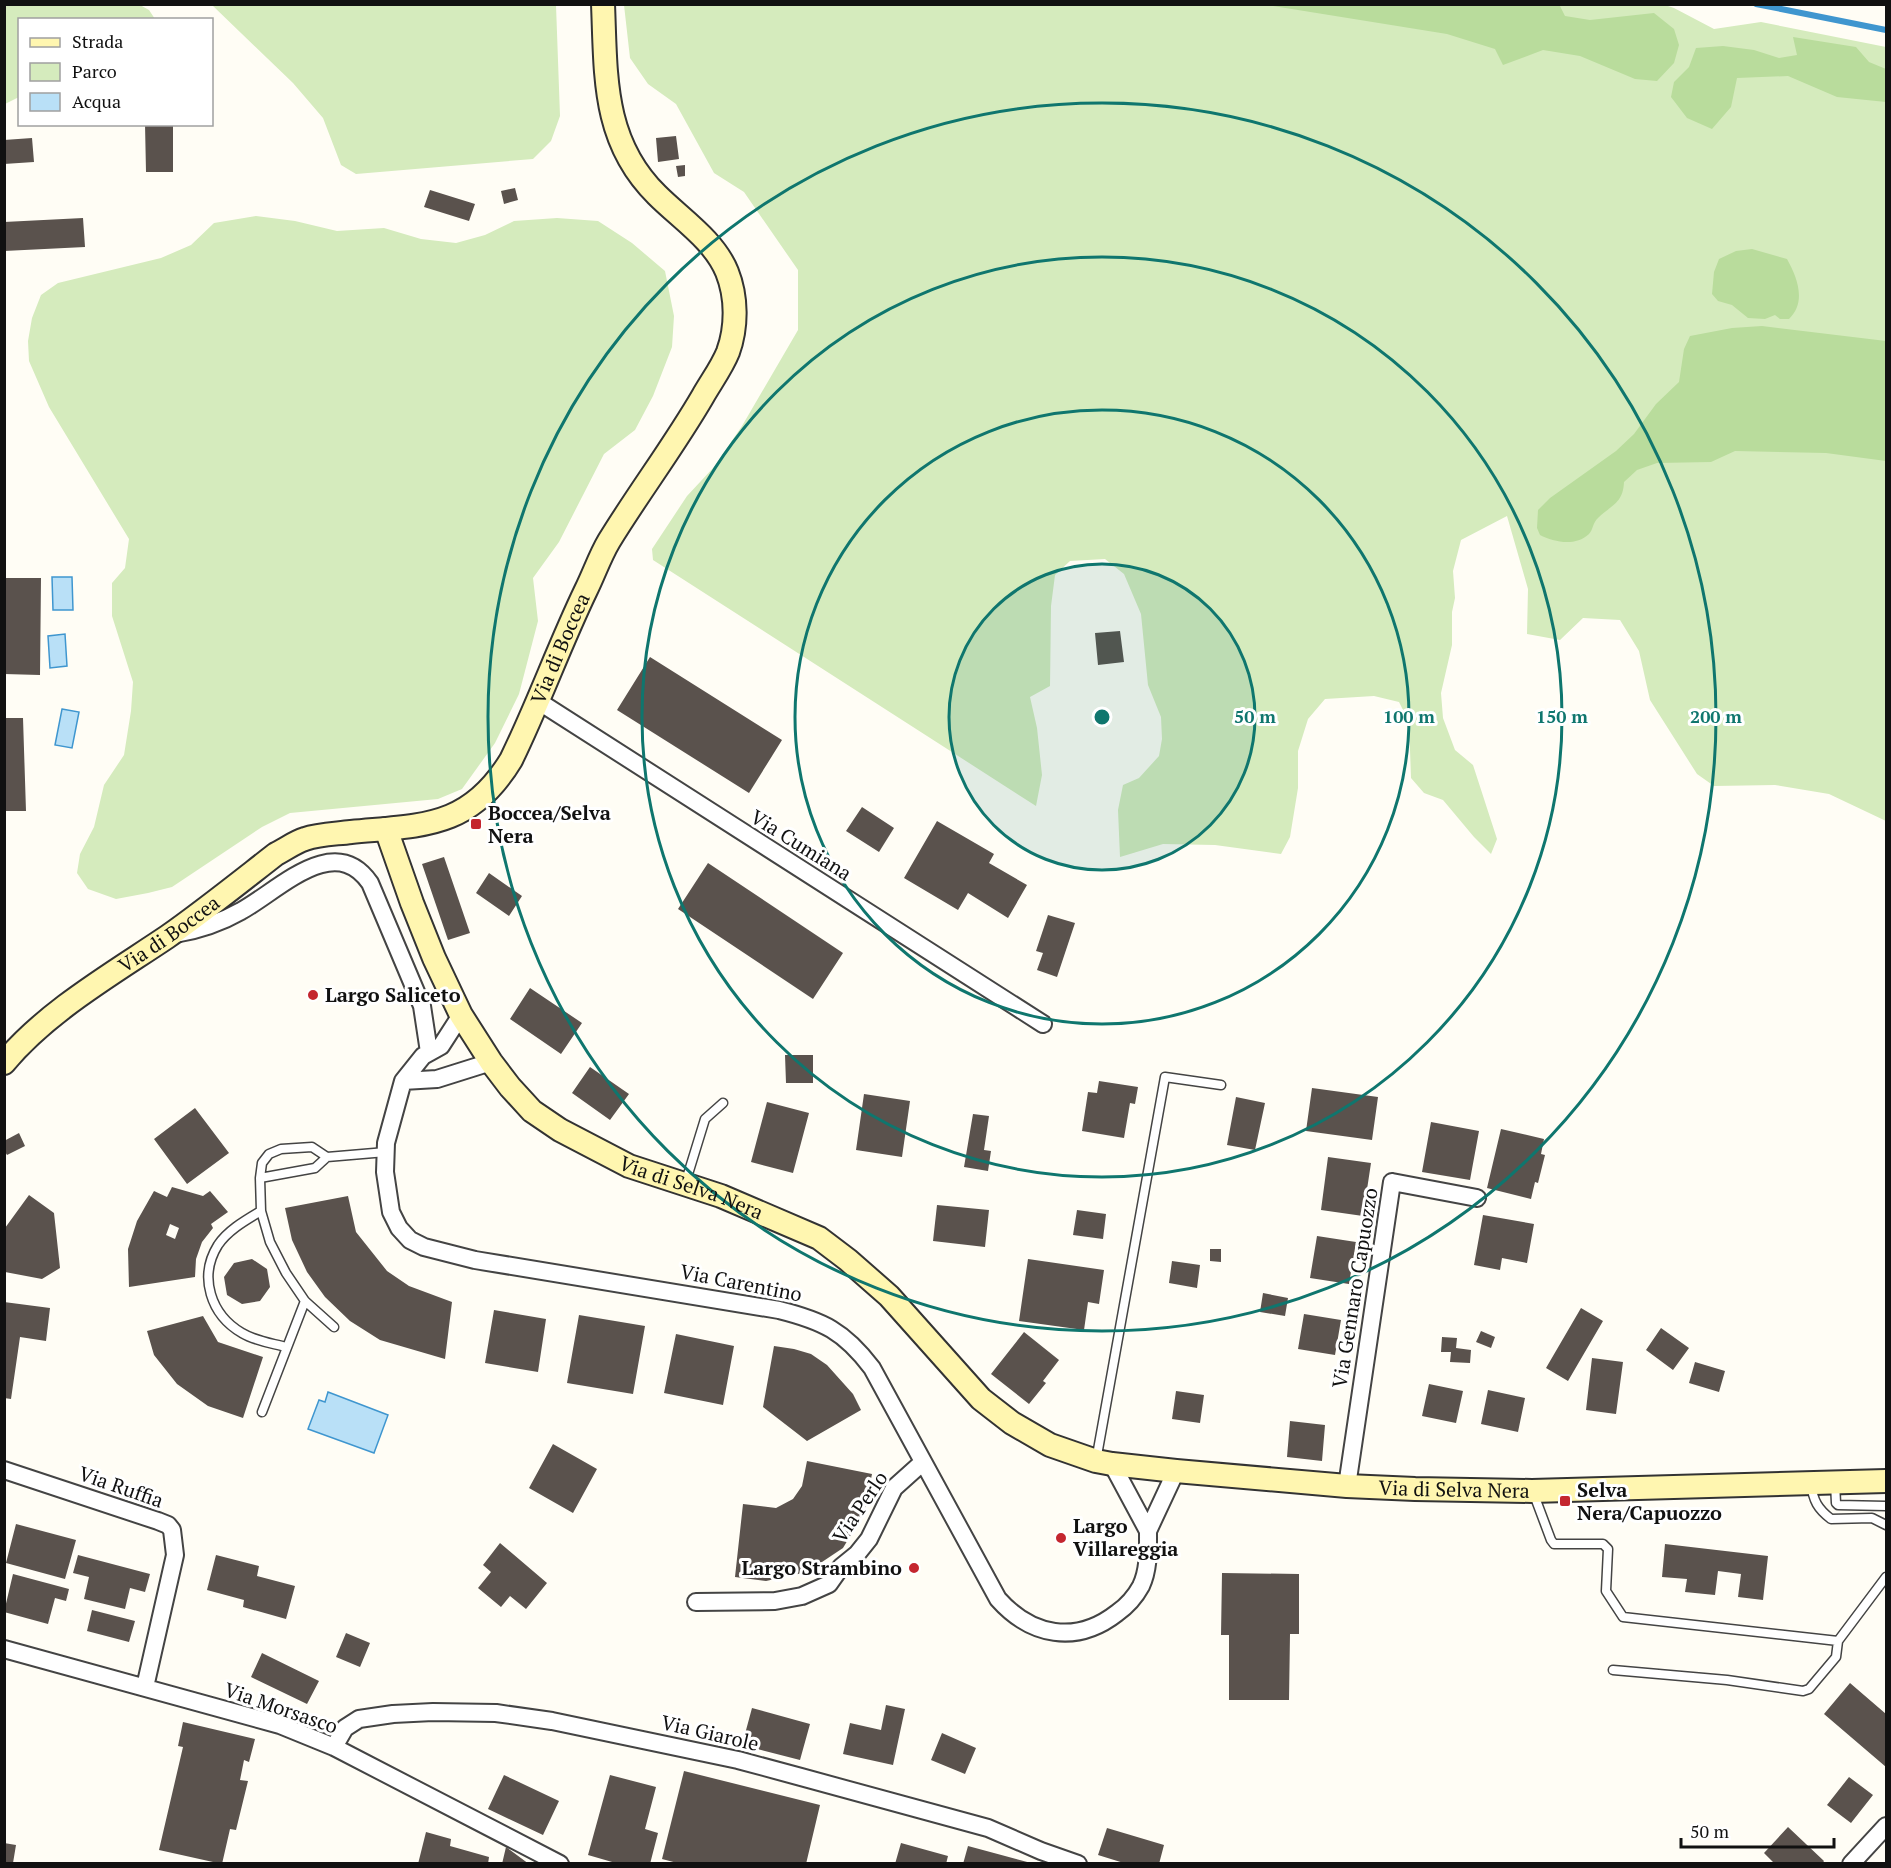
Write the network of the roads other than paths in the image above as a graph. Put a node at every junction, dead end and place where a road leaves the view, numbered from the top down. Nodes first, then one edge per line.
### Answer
1 (603, 4) edge
2 (538, 701) junction
3 (386, 829) junction
4 (170, 935) junction
5 (461, 1015) junction
6 (1043, 1024) dead end
7 (429, 1052) junction
8 (491, 1062) junction
9 (4, 1063) edge
10 (403, 1081) junction
11 (1221, 1085) dead end
12 (723, 1103) dead end
13 (386, 1152) junction
14 (327, 1157) junction
15 (260, 1178) junction
16 (685, 1184) junction
17 (1477, 1198) dead end
18 (261, 1211) junction
19 (305, 1301) junction
20 (334, 1326) dead end
21 (286, 1347) junction
22 (262, 1412) dead end
23 (923, 1462) junction
24 (1104, 1462) junction
25 (5, 1470) edge
26 (1176, 1472) junction
27 (1887, 1481) edge
28 (1835, 1482) junction
29 (1811, 1483) junction
30 (1347, 1486) junction
31 (1532, 1491) junction
32 (1887, 1506) edge
33 (1887, 1525) edge
34 (1148, 1531) junction
35 (1887, 1577) edge
36 (696, 1602) dead end
37 (1838, 1641) junction
38 (4, 1649) edge
39 (1613, 1670) dead end
40 (145, 1687) junction
41 (334, 1747) junction
42 (1887, 1826) edge
43 (561, 1863) edge
44 (1078, 1863) edge
45 (1851, 1863) edge

1 - 2 street, Via di Boccea
2 - 3 street, Via di Boccea
2 - 6 street, Via Cumiana
3 - 4 street, Via di Boccea
3 - 5 street, Via di Selva Nera
4 - 7 street
4 - 9 street, Via di Boccea
5 - 7 street, Via Carentino
5 - 8 street, Via di Selva Nera
7 - 10 street, Via Carentino
8 - 10 street
8 - 16 street, Via di Selva Nera
10 - 13 street, Via Carentino
11 - 24 lane
12 - 16 lane
13 - 14 lane
13 - 23 street, Via Carentino
14 - 15 lane
14 - 15 lane
15 - 18 lane
16 - 24 street, Via di Selva Nera
17 - 30 street, Via Gennaro Capuozzo
18 - 19 lane
18 - 21 lane
19 - 20 lane
19 - 21 lane
21 - 22 lane
23 - 34 street, Via Carentino
23 - 36 street, Via Perlo
24 - 26 street, Via di Selva Nera
24 - 34 street
25 - 40 street, Via Ruffia
26 - 30 street, Via di Selva Nera
26 - 34 street, Via Carentino
27 - 28 street, Via di Selva Nera
28 - 29 street, Via di Selva Nera
28 - 32 lane
29 - 31 street, Via di Selva Nera
29 - 33 lane
30 - 31 street, Via di Selva Nera
31 - 37 lane
35 - 37 lane
37 - 39 lane
38 - 40 street, Via Morsasco
40 - 41 street, Via Morsasco
41 - 43 street, Via Morsasco
41 - 44 street, Via Giarole
42 - 45 street

